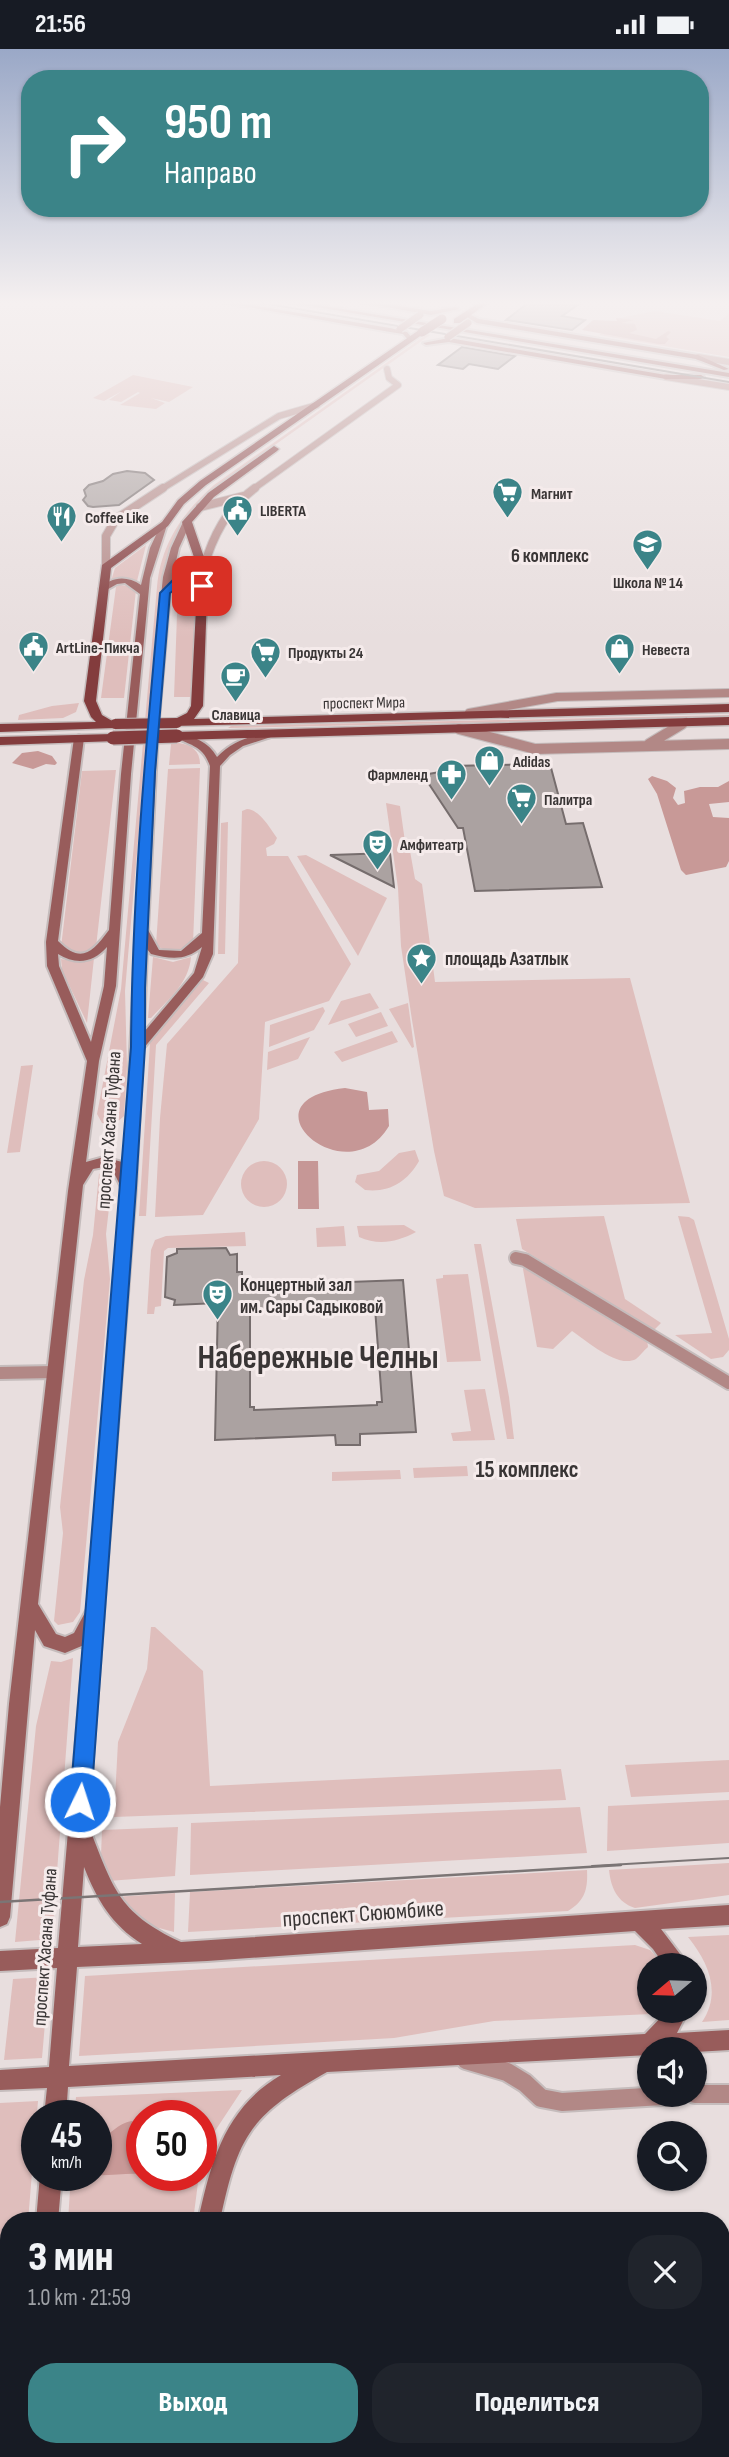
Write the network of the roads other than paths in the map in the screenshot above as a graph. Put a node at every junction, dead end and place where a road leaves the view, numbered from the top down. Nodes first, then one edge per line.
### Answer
1 (285, 414) edge
2 (303, 414) edge
3 (357, 414) edge
4 (268, 423) junction
5 (278, 432) junction
6 (286, 440) dead end
7 (244, 496) junction
8 (200, 507) junction
9 (187, 522) junction
10 (165, 524) junction
11 (106, 567) junction
12 (203, 569) junction
13 (202, 586) junction
14 (103, 589) junction
15 (144, 593) junction
16 (165, 593) junction
17 (729, 693) edge
18 (198, 698) junction
19 (90, 701) junction
20 (729, 708) edge
21 (449, 716) junction
22 (252, 720) junction
23 (729, 721) edge
24 (686, 722) junction
25 (26, 727) junction
26 (0, 728) edge
27 (113, 729) junction
28 (177, 729) junction
29 (459, 729) junction
30 (280, 733) junction
31 (79, 738) junction
32 (0, 741) edge
33 (729, 744) edge
34 (645, 746) junction
35 (215, 766) junction
36 (114, 931) junction
37 (143, 931) junction
38 (209, 933) junction
39 (52, 942) junction
40 (138, 1047) junction
41 (93, 1061) junction
42 (129, 1188) junction
43 (75, 1191) junction
44 (516, 1258) dead end
45 (54, 1372) junction
46 (0, 1373) edge
47 (729, 1383) edge
48 (96, 1605) junction
49 (30, 1607) junction
50 (79, 1825) junction
51 (3, 1837) edge
52 (729, 1915) edge
53 (0, 1917) edge
54 (637, 1920) junction
55 (180, 1952) junction
56 (668, 1953) edge
57 (67, 1957) junction
58 (0, 1961) edge
59 (671, 2023) edge
60 (657, 2037) edge
61 (729, 2040) edge
62 (707, 2041) edge
63 (637, 2046) edge
64 (446, 2054) junction
65 (329, 2060) junction
66 (58, 2077) junction
67 (0, 2080) edge
68 (707, 2094) edge
69 (729, 2094) edge
70 (637, 2097) edge
71 (56, 2100) edge
72 (50, 2191) edge
73 (48, 2212) edge
74 (211, 2212) edge

1 - 4 street
2 - 5 main road, проспект Хасана Туфана
3 - 7 street
4 - 5 street
4 - 11 street
5 - 10 main road, проспект Хасана Туфана
6 - 8 main road, проспект Хасана Туфана
7 - 8 street
7 - 12 street
8 - 9 main road, проспект Хасана Туфана
9 - 12 main road
9 - 16 main road, проспект Хасана Туфана
10 - 11 main road
10 - 15 main road, проспект Хасана Туфана
11 - 14 main road
12 - 13 main road
13 - 16 main road
13 - 18 main road
14 - 15 main road
14 - 19 main road
15 - 36 main road, проспект Хасана Туфана
16 - 37 main road, проспект Хасана Туфана
17 - 21 street
18 - 22 main road
18 - 28 main road
19 - 25 main road
19 - 27 main road
20 - 21 main road, проспект Мира
21 - 22 main road, проспект Мира
22 - 28 main road, проспект Мира
23 - 24 main road, проспект Мира
24 - 29 main road, проспект Мира
24 - 34 street
25 - 26 main road, проспект Мира
25 - 27 main road, проспект Мира
27 - 28 main road, проспект Мира, bridge
27 - 31 main road, проспект Мира
28 - 30 main road, проспект Мира
28 - 35 main road
29 - 30 main road, проспект Мира
29 - 34 street
30 - 35 main road
31 - 32 main road, проспект Мира
31 - 39 main road
33 - 34 street
35 - 38 main road
36 - 39 main road
36 - 41 main road, проспект Хасана Туфана
37 - 38 main road
37 - 40 main road, проспект Хасана Туфана
38 - 40 main road
39 - 41 main road
40 - 42 main road, проспект Хасана Туфана
41 - 43 main road, проспект Хасана Туфана
42 - 43 main road
42 - 48 main road, проспект Хасана Туфана
43 - 45 main road, проспект Хасана Туфана
44 - 47 street
45 - 46 street
45 - 49 main road, проспект Хасана Туфана
48 - 49 main road
48 - 50 main road, проспект Хасана Туфана
49 - 51 main road, проспект Хасана Туфана
50 - 55 main road
50 - 57 main road, проспект Хасана Туфана
51 - 53 main road, проспект Хасана Туфана
52 - 54 main road, проспект Сююмбике
54 - 55 main road, проспект Сююмбике
54 - 56 main road
55 - 57 main road, проспект Сююмбике
57 - 58 main road, проспект Сююмбике
57 - 66 main road, проспект Хасана Туфана
59 - 60 main road
61 - 62 main road
63 - 64 main road
64 - 65 main road
64 - 70 street
65 - 66 main road
65 - 74 main road
66 - 67 main road
66 - 71 main road, проспект Хасана Туфана
68 - 69 street
72 - 73 main road

